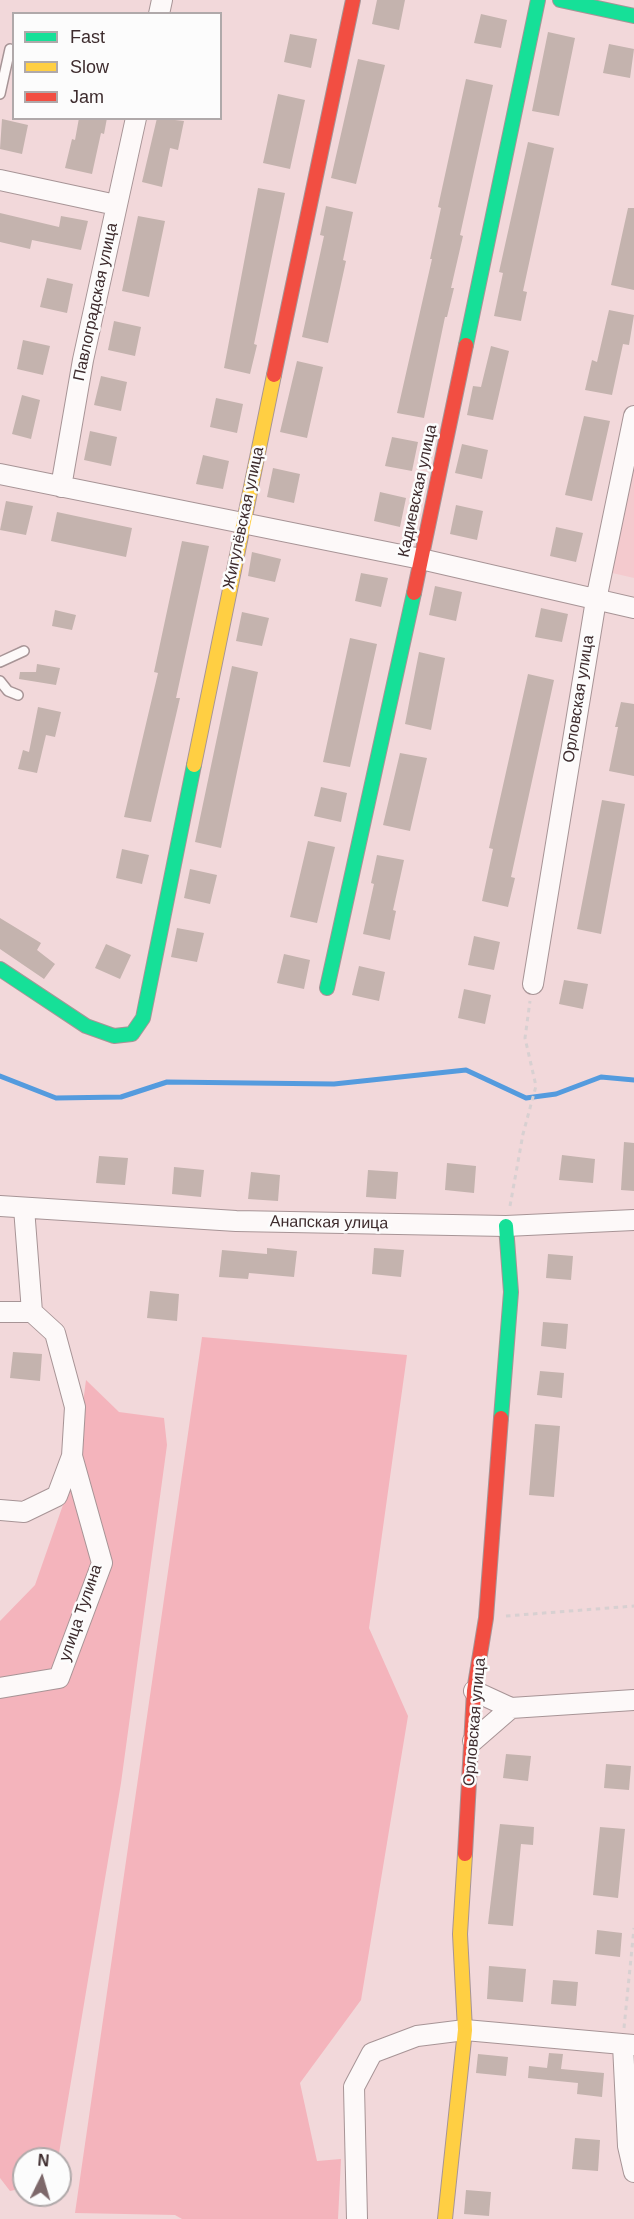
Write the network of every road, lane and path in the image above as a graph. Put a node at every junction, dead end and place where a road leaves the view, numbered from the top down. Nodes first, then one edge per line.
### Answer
1 (353, 0) edge
2 (538, 0) edge
3 (560, 0) edge
4 (634, 16) edge
5 (10, 49) dead end
6 (0, 94) edge
7 (136, 120) edge
8 (0, 180) edge
9 (116, 206) junction
10 (634, 416) edge
11 (0, 474) edge
12 (61, 487) junction
13 (242, 524) junction
14 (421, 559) junction
15 (596, 600) junction
16 (634, 608) edge
17 (24, 651) dead end
18 (0, 662) edge
19 (0, 681) edge
20 (18, 695) dead end
21 (0, 969) edge
22 (533, 984) joint
23 (327, 988) dead end
24 (0, 1206) edge
25 (24, 1209) junction
26 (634, 1220) edge
27 (506, 1226) junction
28 (0, 1312) edge
29 (32, 1312) junction
30 (72, 1456) junction
31 (0, 1509) edge
32 (634, 1606) edge
33 (486, 1618) junction
34 (0, 1688) edge
35 (474, 1691) junction
36 (634, 1700) edge
37 (511, 1708) junction
38 (473, 1741) junction
39 (634, 1928) edge
40 (465, 2030) junction
41 (628, 2045) edge
42 (634, 2172) edge
43 (357, 2219) edge
44 (445, 2219) edge

1 - 13 street, Жигулёвская улица
2 - 14 street, Кадиевская улица
3 - 4 street
5 - 6 lane
7 - 9 street, Павлоградская улица
8 - 9 street
9 - 12 street, Павлоградская улица
10 - 15 street, Орловская улица
11 - 12 street
12 - 13 street
13 - 14 street
13 - 21 street, Жигулёвская улица
14 - 15 street
14 - 23 street, Кадиевская улица
15 - 16 street
15 - 22 street, Орловская улица
17 - 18 lane
19 - 20 lane
22 - 27 path
24 - 25 street, Анапская улица
25 - 27 street, Анапская улица
25 - 29 street
26 - 27 street, Анапская улица
27 - 33 street, Орловская улица
28 - 29 street
29 - 30 street
30 - 31 street
30 - 34 street, улица Тулина
32 - 33 path
33 - 35 street, Орловская улица
35 - 37 street
35 - 38 street, Орловская улица
36 - 37 street
37 - 38 street
38 - 40 street, Орловская улица
39 - 41 path
40 - 41 street
40 - 43 street
40 - 44 street, Орловская улица
41 - 42 street

